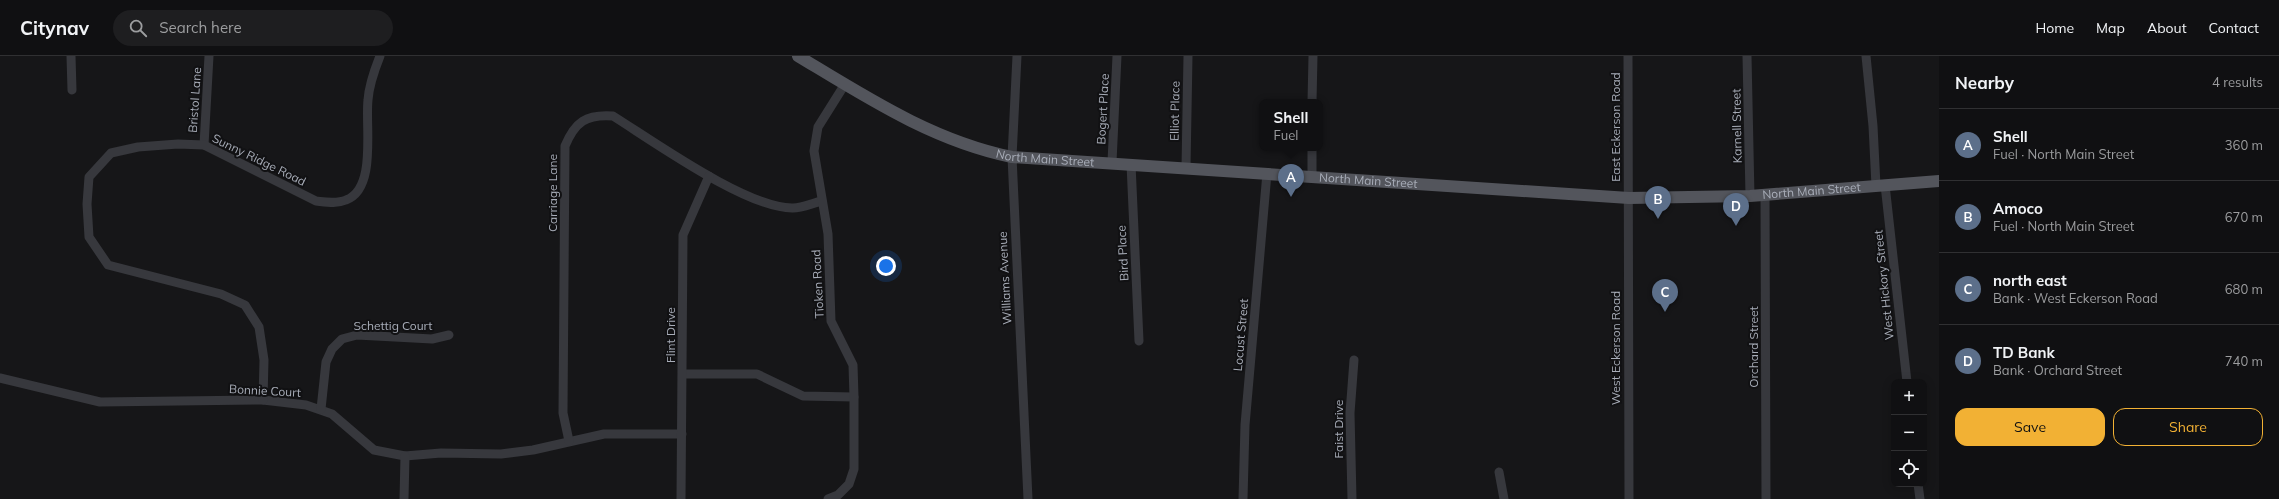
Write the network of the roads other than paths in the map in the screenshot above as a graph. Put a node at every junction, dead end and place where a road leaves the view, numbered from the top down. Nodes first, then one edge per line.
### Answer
1 (71, 56) edge
2 (209, 56) edge
3 (380, 56) edge
4 (798, 56) edge
5 (1017, 56) edge
6 (1117, 56) edge
7 (1188, 56) edge
8 (1313, 56) edge
9 (1628, 56) edge
10 (1748, 56) edge
11 (1866, 56) edge
12 (845, 84) junction
13 (72, 90) dead end
14 (1312, 99) edge
15 (204, 145) junction
16 (1312, 151) edge
17 (1012, 157) junction
18 (1112, 162) junction
19 (1131, 164) junction
20 (1186, 167) junction
21 (1267, 173) junction
22 (1312, 175) junction
23 (709, 176) junction
24 (1939, 181) edge
25 (1880, 186) junction
26 (1766, 195) junction
27 (1750, 196) junction
28 (1629, 198) junction
29 (822, 201) junction
30 (449, 335) dead end
31 (1139, 341) dead end
32 (1354, 360) dead end
33 (683, 374) junction
34 (0, 378) edge
35 (1907, 379) edge
36 (854, 397) junction
37 (263, 400) junction
38 (321, 409) junction
39 (682, 434) junction
40 (569, 441) junction
41 (406, 456) junction
42 (1499, 472) dead end
43 (1918, 487) edge
44 (404, 499) edge
45 (681, 499) edge
46 (828, 499) edge
47 (1028, 499) edge
48 (1243, 499) edge
49 (1352, 499) edge
50 (1504, 499) edge
51 (1629, 499) edge
52 (1766, 499) edge
53 (1920, 499) edge

1 - 13 street
2 - 15 street, Bristol Lane
3 - 15 street, Sunny Ridge Road
4 - 12 main road, North Main Street
5 - 17 street, Williams Avenue
6 - 18 street, Bogert Place
7 - 20 street, Elliot Place
8 - 14 street
9 - 28 street, East Eckerson Road
10 - 27 street, Karnell Street
11 - 25 street, West Hickory Street
12 - 17 main road, North Main Street
12 - 29 street, Tioken Road
15 - 37 street, Sunny Ridge Road
16 - 22 street
17 - 18 main road, North Main Street
17 - 47 street, Williams Avenue
18 - 19 main road, North Main Street
19 - 20 main road, North Main Street
19 - 31 street, Bird Place
20 - 21 main road, North Main Street
21 - 22 main road, North Main Street
21 - 48 street, Locust Street
22 - 28 main road, North Main Street
23 - 29 street, Carriage Lane
23 - 33 street, Flint Drive
23 - 40 street, Carriage Lane
24 - 25 main road, North Main Street
25 - 26 main road, North Main Street
25 - 35 street, West Hickory Street
26 - 27 main road, North Main Street
26 - 52 street, Orchard Street
27 - 28 main road, North Main Street
28 - 51 street, West Eckerson Road
29 - 36 street, Tioken Road
30 - 38 street, Schettig Court
32 - 49 street, Faist Drive
33 - 36 street
33 - 39 street, Flint Drive
34 - 37 street, Bonnie Court
36 - 46 street, Tioken Road
37 - 38 street, Bonnie Court
38 - 41 street, Bonnie Court
39 - 40 street, Bonnie Court
39 - 45 street, Flint Drive
40 - 41 street, Bonnie Court
41 - 44 street
42 - 50 street
43 - 53 street

